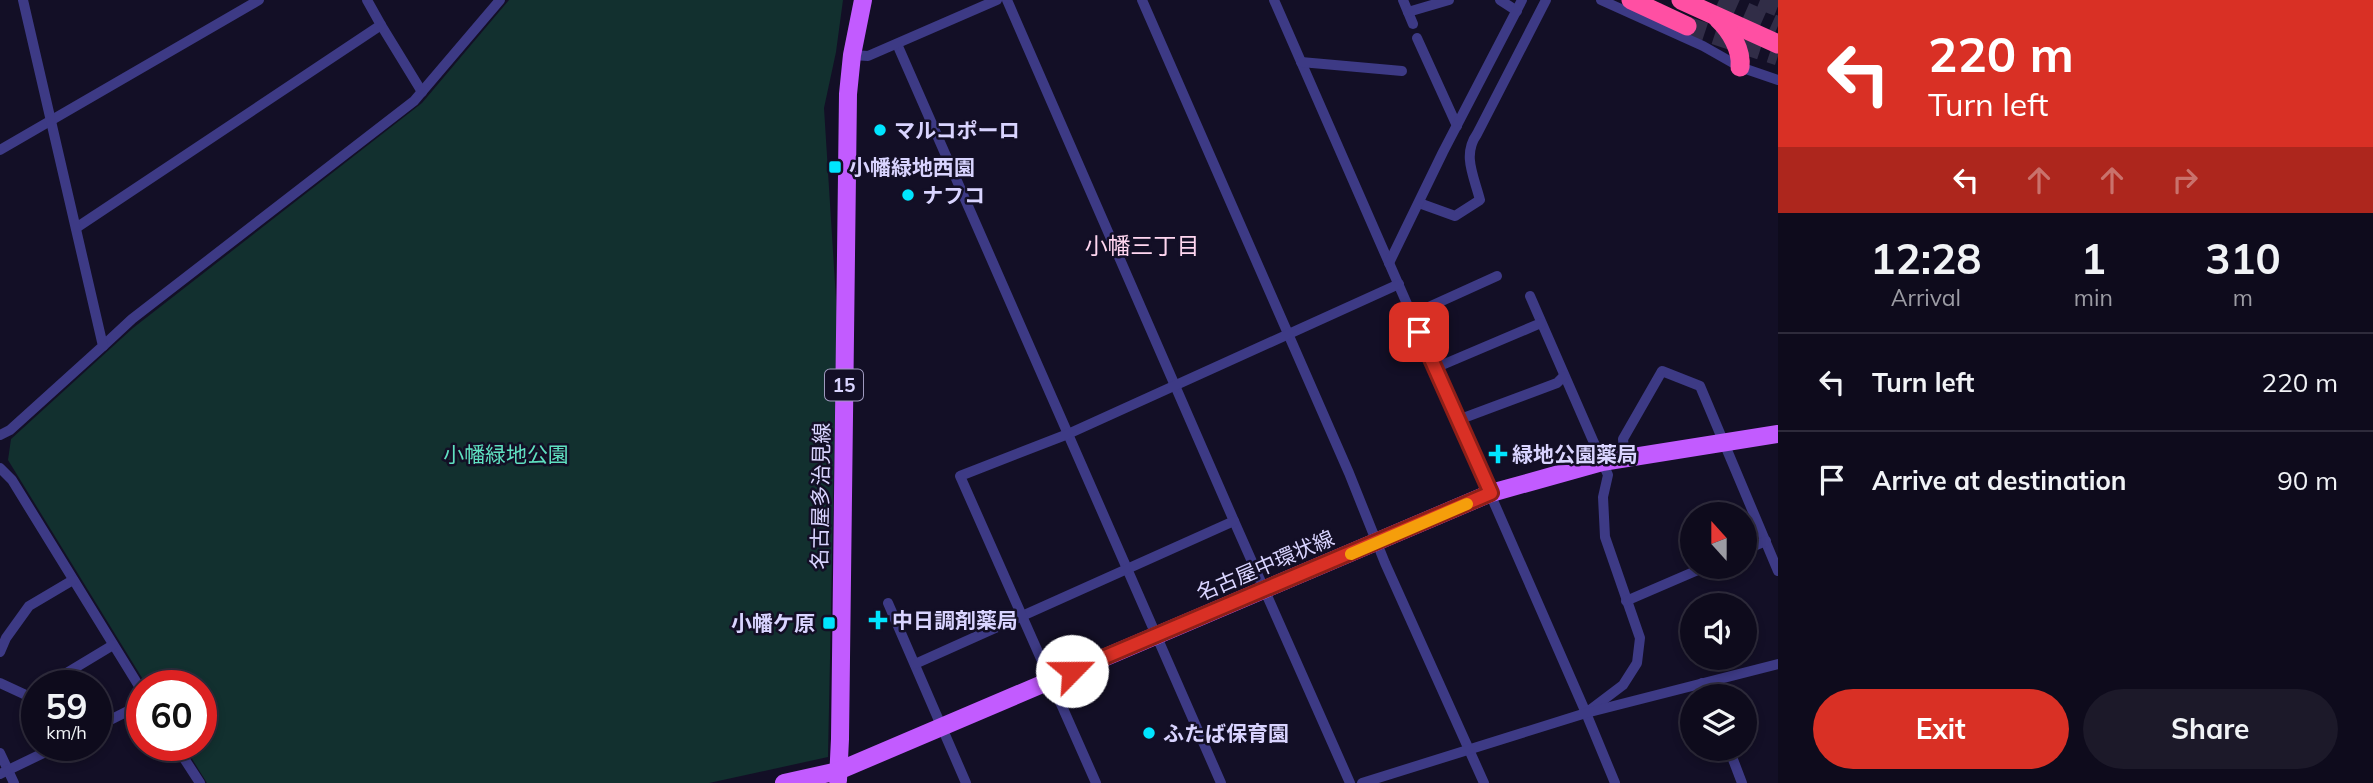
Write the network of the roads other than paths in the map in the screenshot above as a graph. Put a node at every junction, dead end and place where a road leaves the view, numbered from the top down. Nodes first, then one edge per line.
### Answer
1 (36, 0) edge
2 (259, 0) edge
3 (367, 0) edge
4 (500, 0) edge
5 (863, 0) edge
6 (1007, 0) edge
7 (1142, 0) edge
8 (1274, 0) edge
9 (1403, 0) edge
10 (1449, 0) edge
11 (1500, 0) edge
12 (1522, 0) edge
13 (1546, 0) edge
14 (1601, 0) edge
15 (1631, 0) edge
16 (1681, 0) edge
17 (994, 1) edge
18 (24, 3) edge
19 (1517, 11) junction
20 (1408, 12) junction
21 (1713, 14) junction
22 (1413, 24) dead end
23 (381, 25) junction
24 (1687, 26) tunnel mouth
25 (1417, 38) dead end
26 (897, 44) junction
27 (1778, 44) edge
28 (852, 55) junction
29 (1300, 62) junction
30 (1740, 67) junction
31 (1402, 71) dead end
32 (1778, 80) edge
33 (422, 92) junction
34 (50, 120) junction
35 (1457, 126) junction
36 (0, 150) edge
37 (1419, 203) junction
38 (76, 228) junction
39 (1389, 263) junction
40 (1496, 276) dead end
41 (1399, 284) junction
42 (1530, 296) dead end
43 (1411, 315) junction
44 (1541, 323) junction
45 (1289, 335) junction
46 (103, 346) junction
47 (1435, 368) junction
48 (1564, 376) junction
49 (1176, 386) junction
50 (1458, 420) junction
51 (1068, 434) junction
52 (1778, 434) edge
53 (0, 435) edge
54 (1723, 444) junction
55 (1625, 458) junction
56 (1602, 462) junction
57 (0, 468) edge
58 (1491, 493) junction
59 (1234, 521) junction
60 (1766, 541) junction
61 (1377, 543) junction
62 (1757, 545) edge
63 (1128, 568) junction
64 (1778, 571) edge
65 (1680, 578) edge
66 (73, 580) junction
67 (1265, 590) junction
68 (1626, 601) junction
69 (888, 603) dead end
70 (1022, 616) junction
71 (1157, 635) junction
72 (113, 645) junction
73 (0, 652) edge
74 (915, 664) junction
75 (1778, 664) edge
76 (72, 670) edge
77 (129, 670) edge
78 (1050, 680) junction
79 (0, 683) edge
80 (1703, 683) joint
81 (21, 693) edge
82 (1586, 713) junction
83 (942, 727) junction
84 (1470, 749) junction
85 (0, 753) edge
86 (27, 761) edge
87 (186, 761) edge
88 (1734, 761) edge
89 (4, 772) edge
90 (838, 777) edge
91 (14, 783) edge
92 (200, 783) edge
93 (784, 783) edge
94 (966, 783) edge
95 (1096, 783) edge
96 (1221, 783) edge
97 (1350, 783) edge
98 (1362, 783) edge
99 (1484, 783) edge
100 (1615, 783) edge
101 (1742, 783) edge

1 - 18 street
2 - 34 street
3 - 23 street
4 - 33 street
5 - 28 main road, 名古屋多治見線 / 15
6 - 49 street
7 - 45 street
8 - 29 street
9 - 20 street
10 - 20 street
11 - 19 street
12 - 19 street
13 - 37 street
14 - 30 street
15 - 24 highway
16 - 21 highway
17 - 26 street
18 - 34 street
19 - 35 street
20 - 22 street
21 - 27 highway
21 - 30 highway
23 - 33 street
23 - 38 street
25 - 35 street
26 - 28 street
26 - 51 street
28 - 90 main road, 名古屋多治見線 / 15
29 - 31 street
29 - 39 street
30 - 32 street
33 - 46 street
34 - 36 street
34 - 38 street
35 - 37 street
37 - 39 street
38 - 46 street
39 - 41 street
40 - 43 street
41 - 43 street
41 - 45 street
42 - 44 street
43 - 47 street
44 - 47 street
44 - 48 street
45 - 49 street
45 - 61 street
46 - 53 street
47 - 50 street
48 - 50 street
48 - 56 street
49 - 51 street
49 - 59 street
50 - 58 street
51 - 63 street
51 - 70 street
52 - 54 main road, 名古屋中環状線
54 - 55 main road, 名古屋中環状線
54 - 55 street
54 - 60 street
55 - 56 main road, 名古屋中環状線
56 - 58 main road, 名古屋中環状線
56 - 68 street
57 - 66 street
58 - 61 main road, 名古屋中環状線
58 - 82 street
59 - 63 street
59 - 67 street
60 - 62 street
60 - 64 street
61 - 67 main road, 名古屋中環状線
61 - 84 street
63 - 70 street
63 - 71 street
65 - 68 street
66 - 72 street
66 - 73 street
67 - 71 main road, 名古屋中環状線
67 - 97 street
68 - 82 street
69 - 74 street
70 - 74 street
70 - 78 street
71 - 78 main road, 名古屋中環状線
71 - 96 street
72 - 76 street
72 - 77 street
74 - 83 street
75 - 80 street
78 - 83 main road, 名古屋中環状線
78 - 95 street
79 - 81 street
80 - 82 street
82 - 84 street
82 - 100 street
83 - 90 main road, 名古屋中環状線
83 - 94 street
84 - 98 street
84 - 99 street
85 - 89 street
86 - 89 street
87 - 92 street
88 - 101 street
89 - 91 street
90 - 93 main road, 名古屋中環状線

